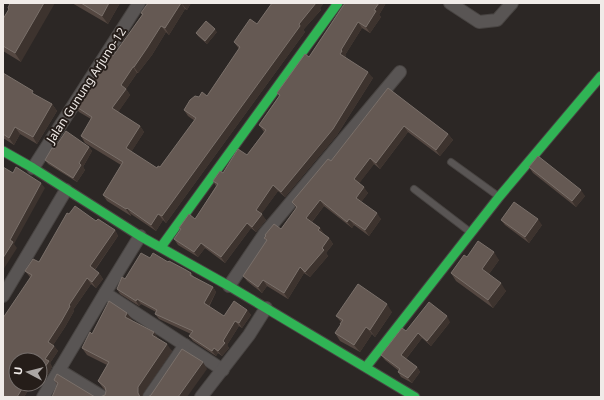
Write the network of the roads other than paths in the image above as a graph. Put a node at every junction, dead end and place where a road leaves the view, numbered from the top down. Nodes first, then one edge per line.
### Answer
1 (139, 3) edge
2 (338, 3) edge
3 (450, 3) edge
4 (512, 3) edge
5 (400, 72) dead end
6 (601, 76) edge
7 (3, 151) edge
8 (451, 162) dead end
9 (32, 168) junction
10 (414, 189) dead end
11 (66, 190) junction
12 (499, 196) junction
13 (470, 233) junction
14 (140, 236) junction
15 (161, 248) junction
16 (229, 286) junction
17 (104, 293) junction
18 (3, 296) edge
19 (266, 308) junction
20 (184, 345) junction
21 (366, 367) junction
22 (59, 370) junction
23 (223, 370) junction
24 (43, 397) edge
25 (103, 397) edge
26 (149, 397) edge
27 (200, 397) edge
28 (415, 397) edge

1 - 9 street, Jalan Gunung Arjuno-12
2 - 15 street
3 - 4 street
5 - 16 street
6 - 12 street
7 - 9 street
8 - 12 lane
9 - 11 street
10 - 13 lane
11 - 14 street
11 - 18 street
12 - 13 street
13 - 21 street
14 - 15 street
14 - 17 street
15 - 16 street
16 - 19 street
17 - 20 street
17 - 22 street
19 - 21 street
19 - 23 street
20 - 23 street
20 - 26 street
21 - 28 street
22 - 24 street
22 - 25 street
23 - 27 street

